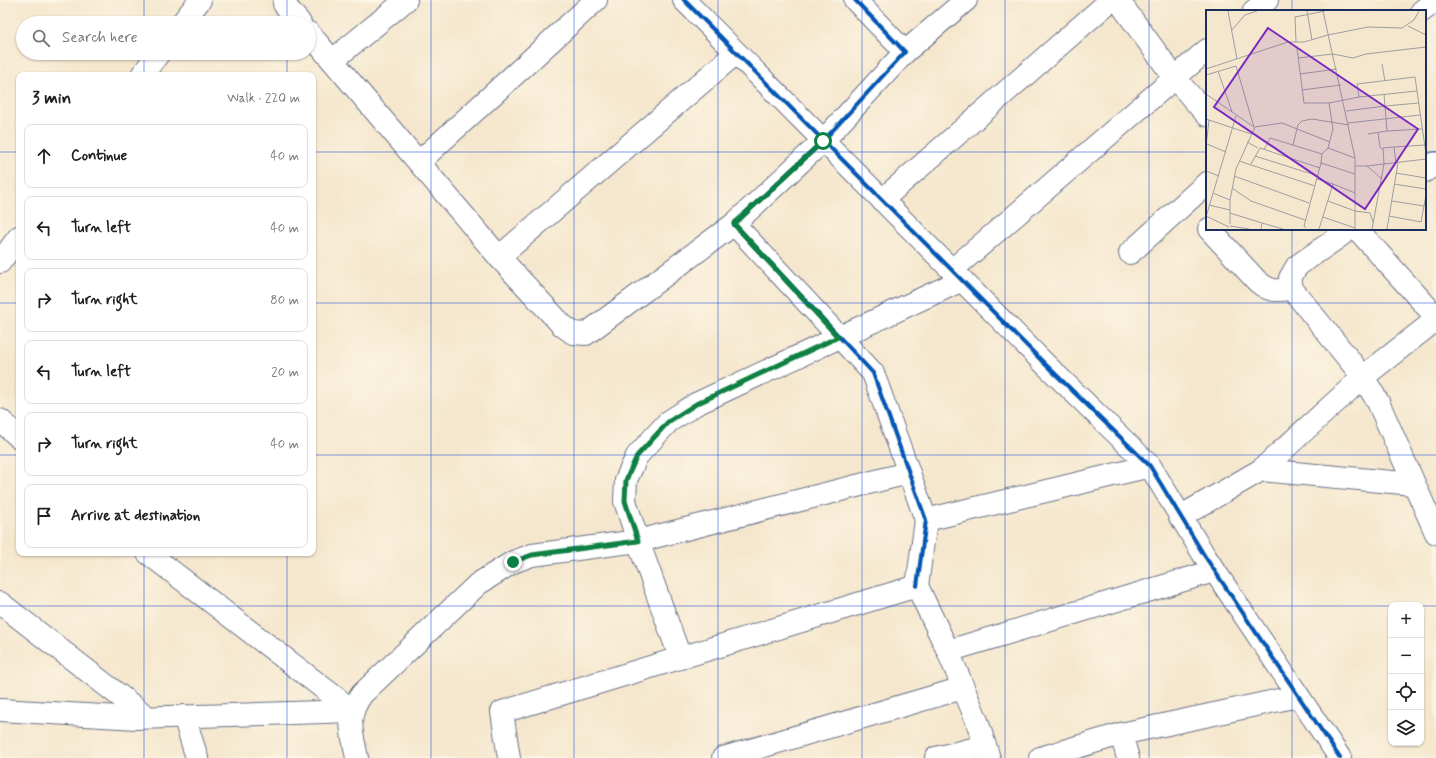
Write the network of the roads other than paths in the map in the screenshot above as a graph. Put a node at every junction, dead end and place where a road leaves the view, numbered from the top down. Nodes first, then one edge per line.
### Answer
1 (200, 0) edge
2 (406, 0) edge
3 (596, 0) edge
4 (684, 0) edge
5 (855, 0) edge
6 (966, 0) edge
7 (1111, 0) edge
8 (1118, 0) edge
9 (1267, 0) edge
10 (1436, 0) edge
11 (284, 4) dead end
12 (1255, 10) edge
13 (1423, 10) edge
14 (187, 16) edge
15 (294, 16) edge
16 (316, 41) edge
17 (1206, 51) edge
18 (905, 52) junction
19 (736, 53) junction
20 (154, 60) edge
21 (333, 60) junction
22 (144, 72) edge
23 (1174, 77) junction
24 (1206, 113) edge
25 (823, 141) junction
26 (419, 162) junction
27 (1436, 163) edge
28 (1426, 170) edge
29 (1206, 184) edge
30 (882, 200) junction
31 (1185, 203) junction
32 (734, 224) junction
33 (1206, 226) edge
34 (1210, 230) edge
35 (1349, 230) edge
36 (1358, 230) edge
37 (16, 241) edge
38 (1130, 253) dead end
39 (499, 257) junction
40 (0, 262) edge
41 (957, 275) junction
42 (1292, 289) junction
43 (1436, 318) edge
44 (838, 337) junction
45 (1363, 377) junction
46 (0, 420) edge
47 (16, 434) edge
48 (1150, 466) junction
49 (1261, 470) junction
50 (908, 473) junction
51 (1414, 484) junction
52 (1180, 517) junction
53 (926, 520) junction
54 (1436, 533) edge
55 (638, 541) junction
56 (152, 556) edge
57 (1214, 571) junction
58 (917, 586) junction
59 (0, 603) edge
60 (948, 651) junction
61 (680, 657) junction
62 (963, 688) junction
63 (1298, 696) junction
64 (0, 710) edge
65 (353, 711) junction
66 (184, 716) junction
67 (147, 718) junction
68 (1121, 734) junction
69 (987, 752) edge
70 (197, 758) edge
71 (357, 758) edge
72 (509, 758) edge
73 (723, 758) edge
74 (936, 758) edge
75 (1040, 758) edge
76 (1128, 758) edge
77 (1340, 758) edge

1 - 14 street
2 - 21 street
3 - 26 street
4 - 19 street
5 - 18 street
6 - 18 street
7 - 30 street
8 - 23 street
9 - 12 street
10 - 13 street
11 - 15 street
16 - 21 street
17 - 23 street
18 - 25 street
19 - 25 street
19 - 39 street
20 - 22 street
21 - 26 street
23 - 24 street
23 - 41 street
25 - 30 street
25 - 32 street
26 - 39 street
27 - 28 street
29 - 31 street
30 - 41 street
31 - 33 street
31 - 38 street
32 - 39 street
32 - 44 street
34 - 42 street
35 - 42 street
36 - 43 street
37 - 40 street
41 - 44 street
41 - 48 street
42 - 45 street
43 - 45 street
44 - 50 street
44 - 55 street
45 - 49 street
45 - 51 street
46 - 47 street
48 - 52 street
48 - 53 street
49 - 51 street
49 - 52 street
50 - 53 street
50 - 55 street
51 - 54 street
52 - 57 street
53 - 58 street
55 - 61 street
55 - 65 street
56 - 65 street
57 - 60 street
57 - 63 street
58 - 60 street
58 - 61 street
59 - 67 street
60 - 62 street
61 - 72 street
62 - 69 street
62 - 73 street
63 - 68 street
63 - 77 street
64 - 67 street
65 - 66 street
65 - 71 street
66 - 67 street
66 - 70 street
68 - 75 street
68 - 76 street
69 - 74 street

